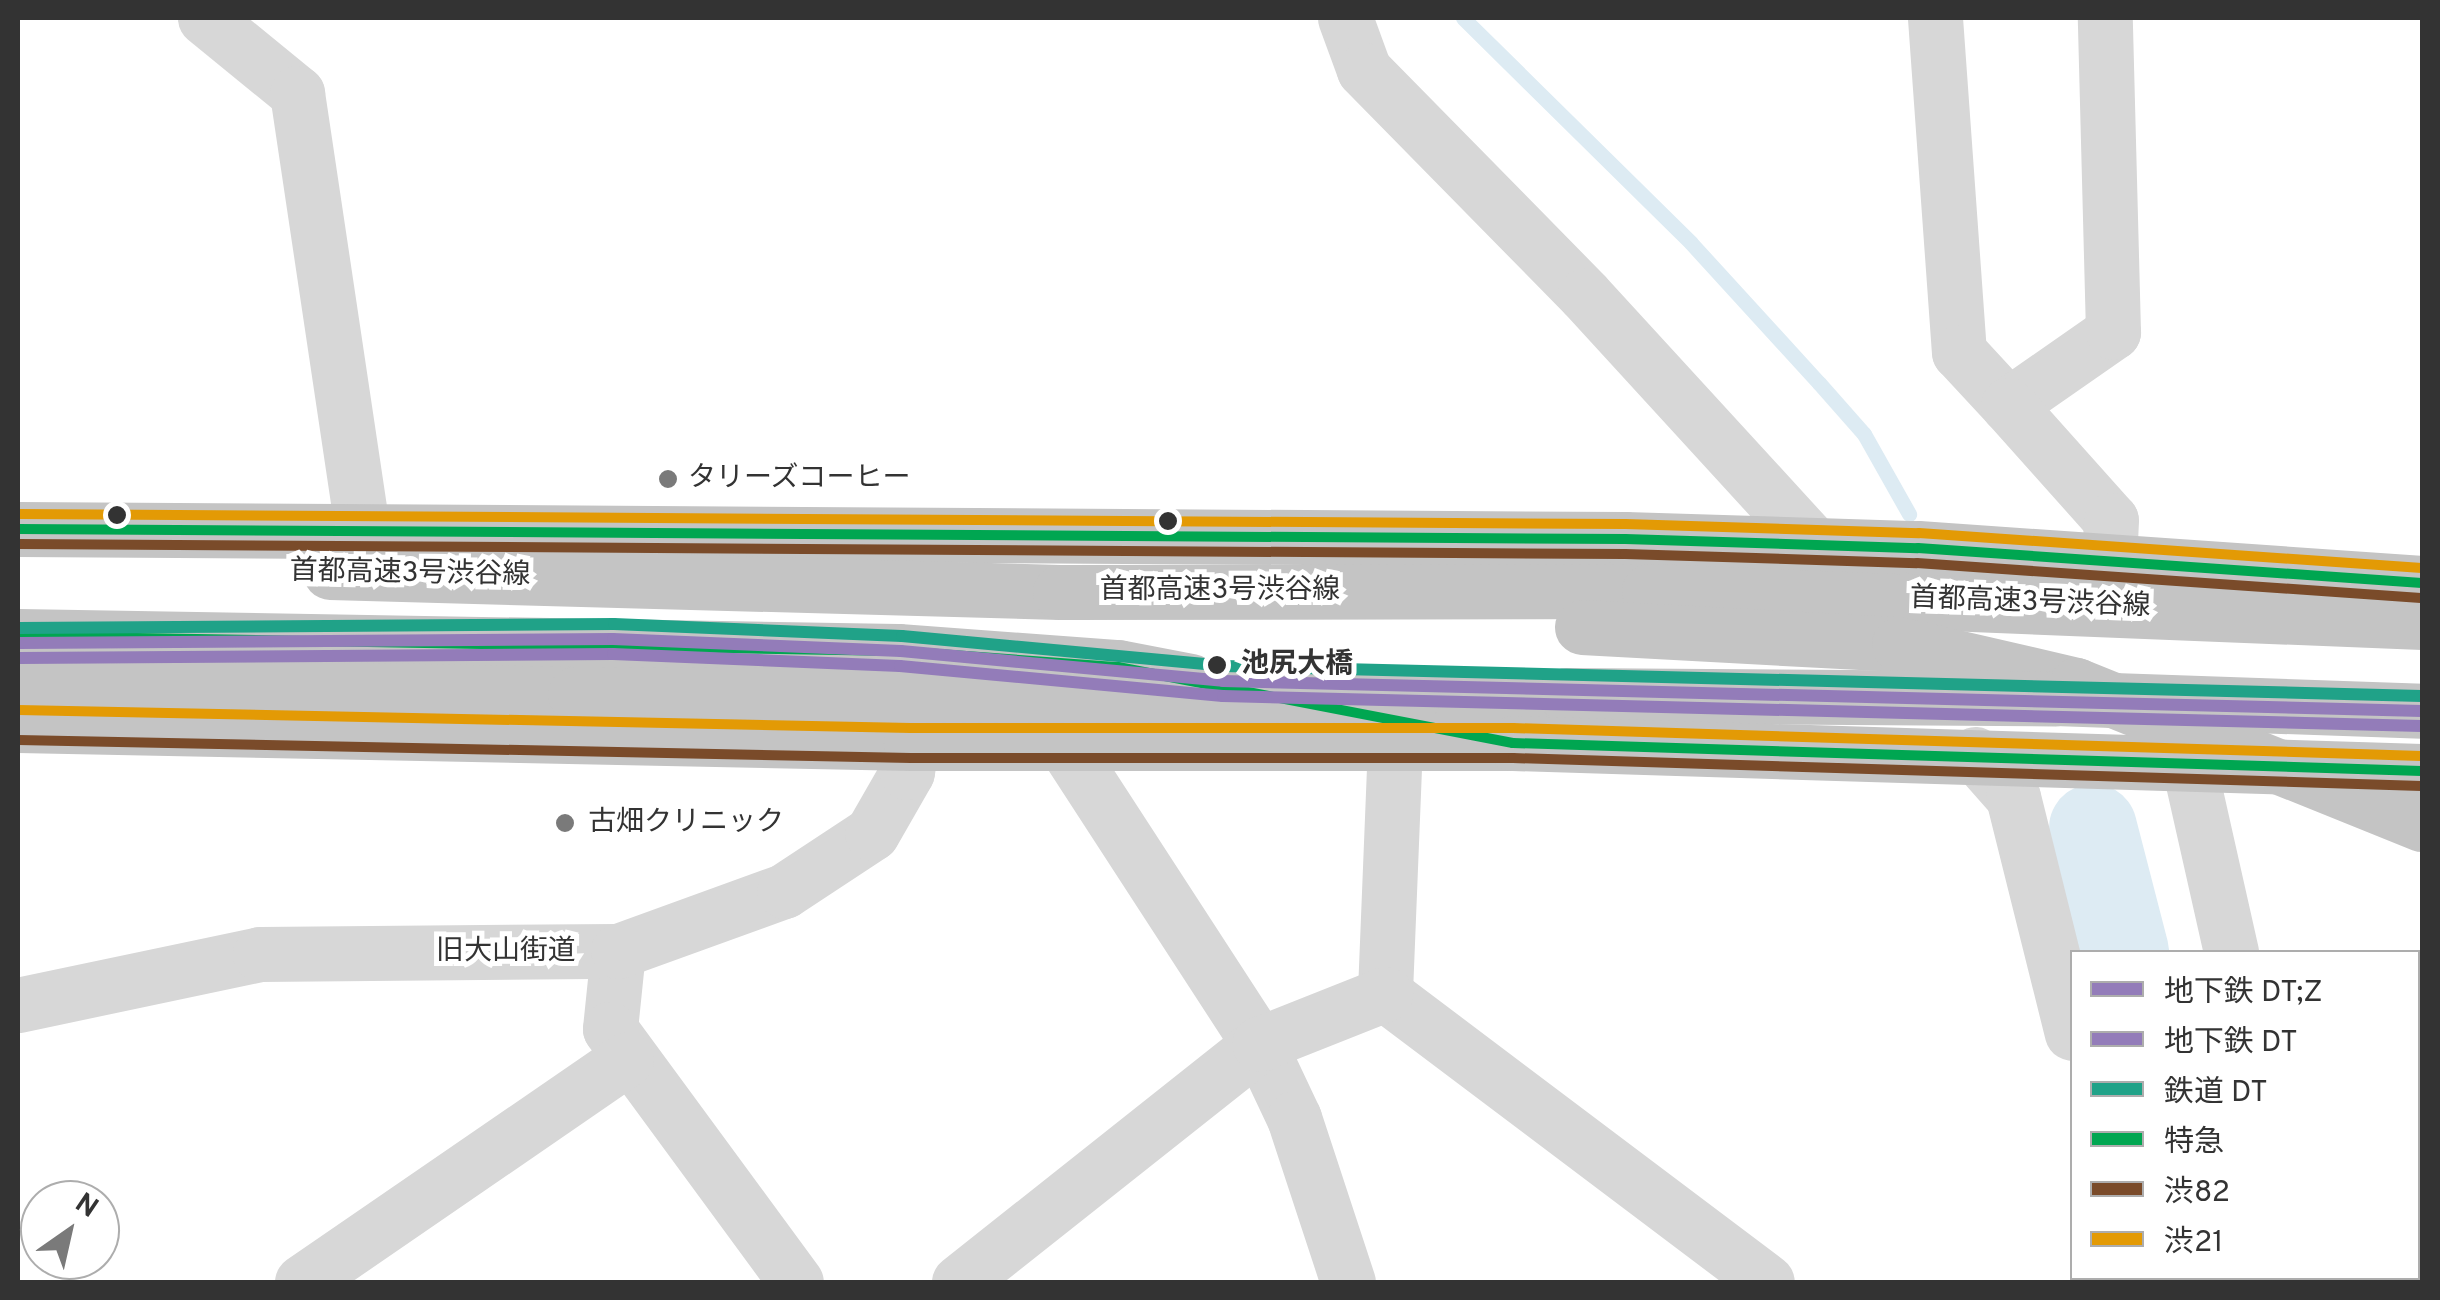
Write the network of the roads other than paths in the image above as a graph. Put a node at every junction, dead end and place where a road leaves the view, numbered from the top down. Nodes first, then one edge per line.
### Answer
1 (205, 18) edge
2 (1345, 18) edge
3 (1935, 18) edge
4 (2105, 18) edge
5 (2008, 405) junction
6 (18, 529) edge
7 (363, 536) junction
8 (1813, 544) junction
9 (2109, 563) junction
10 (18, 564) edge
11 (2422, 583) edge
12 (1060, 592) junction
13 (2422, 622) edge
14 (18, 636) edge
15 (18, 683) edge
16 (2422, 711) edge
17 (1405, 719) junction
18 (18, 725) edge
19 (1513, 742) junction
20 (910, 743) junction
21 (1064, 744) junction
22 (1976, 754) junction
23 (2177, 760) junction
24 (2422, 762) edge
25 (2422, 771) edge
26 (2422, 824) edge
27 (2231, 950) edge
28 (618, 952) junction
29 (1385, 994) junction
30 (18, 1005) edge
31 (2070, 1025) edge
32 (1260, 1044) junction
33 (626, 1059) junction
34 (302, 1282) edge
35 (796, 1282) edge
36 (959, 1282) edge
37 (1348, 1282) edge
38 (1767, 1282) edge

1 - 7 street
2 - 8 street
3 - 5 street
4 - 5 street
5 - 9 street
6 - 7 highway
7 - 8 highway
8 - 9 highway
9 - 11 highway
10 - 12 highway, 首都高速3号渋谷線
12 - 13 highway, 首都高速3号渋谷線
12 - 26 highway, bridge
14 - 19 highway
15 - 17 highway, bridge
16 - 17 highway, bridge
17 - 19 highway
17 - 21 highway
17 - 24 highway, bridge
17 - 29 street
18 - 20 highway
19 - 22 highway
20 - 21 highway
20 - 28 street, 旧大山街道
21 - 32 street
22 - 23 highway
22 - 31 street
23 - 25 highway
23 - 27 street
28 - 30 street, 旧大山街道
28 - 33 street
29 - 32 street
29 - 38 street
32 - 36 street
32 - 37 street
33 - 34 street
33 - 35 street

